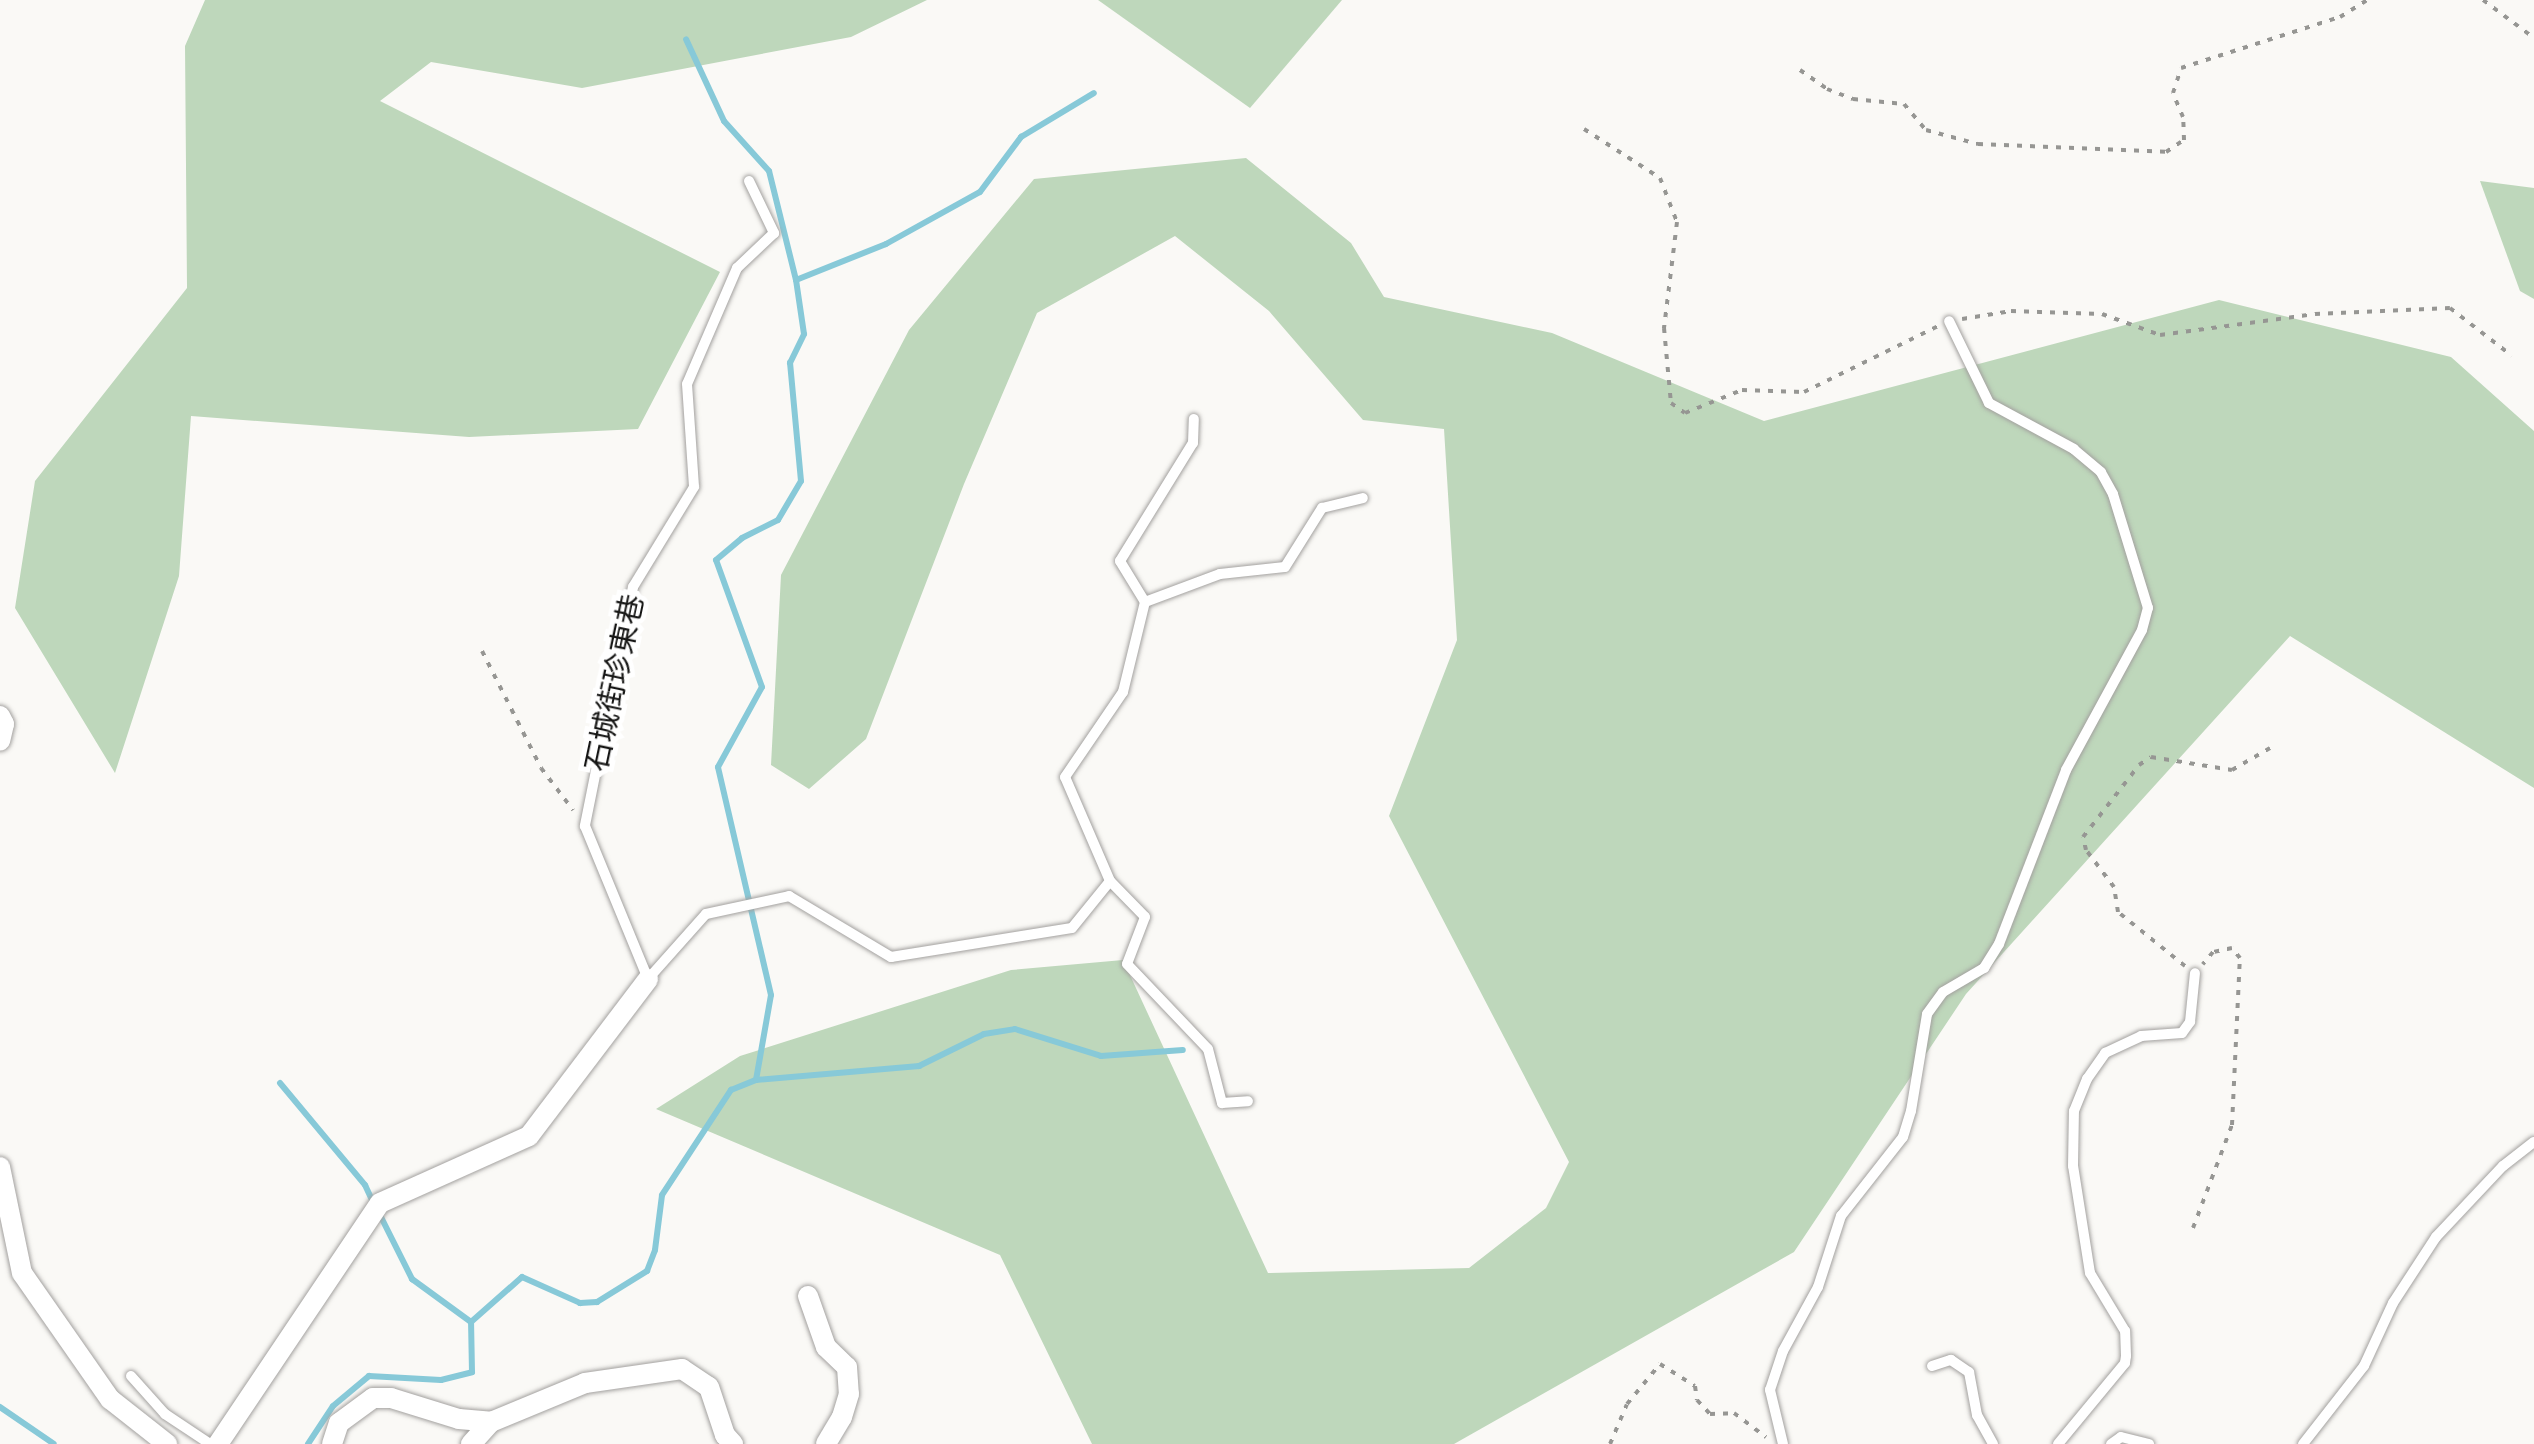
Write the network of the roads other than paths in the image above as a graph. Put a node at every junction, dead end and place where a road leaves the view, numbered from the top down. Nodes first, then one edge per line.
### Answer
1 (749, 181) dead end
2 (1949, 322) road end
3 (1194, 419) dead end
4 (1363, 498) dead end
5 (1146, 602) junction
6 (0, 716) edge
7 (0, 741) edge
8 (1110, 882) junction
9 (2195, 973) road end
10 (648, 979) junction
11 (1248, 1101) dead end
12 (2534, 1142) edge
13 (0, 1167) edge
14 (808, 1296) dead end
15 (1932, 1366) dead end
16 (131, 1376) dead end
17 (491, 1422) junction
18 (2062, 1440) edge
19 (167, 1444) edge
20 (210, 1444) edge
21 (218, 1444) edge
22 (332, 1444) edge
23 (471, 1444) edge
24 (733, 1444) edge
25 (826, 1444) edge
26 (1783, 1444) edge
27 (1993, 1444) edge
28 (2077, 1444) edge
29 (2111, 1444) edge
30 (2149, 1444) edge
31 (2303, 1444) edge

1 - 10 lane, 石城街珍東巷
2 - 26 lane
3 - 5 lane
4 - 5 lane
5 - 8 lane
6 - 7 street
8 - 10 lane
8 - 11 lane
9 - 18 lane
10 - 21 street
12 - 31 lane
13 - 19 street
14 - 25 street
15 - 27 lane
16 - 20 lane
17 - 22 street
17 - 23 street
17 - 24 street
18 - 28 lane
29 - 30 lane

